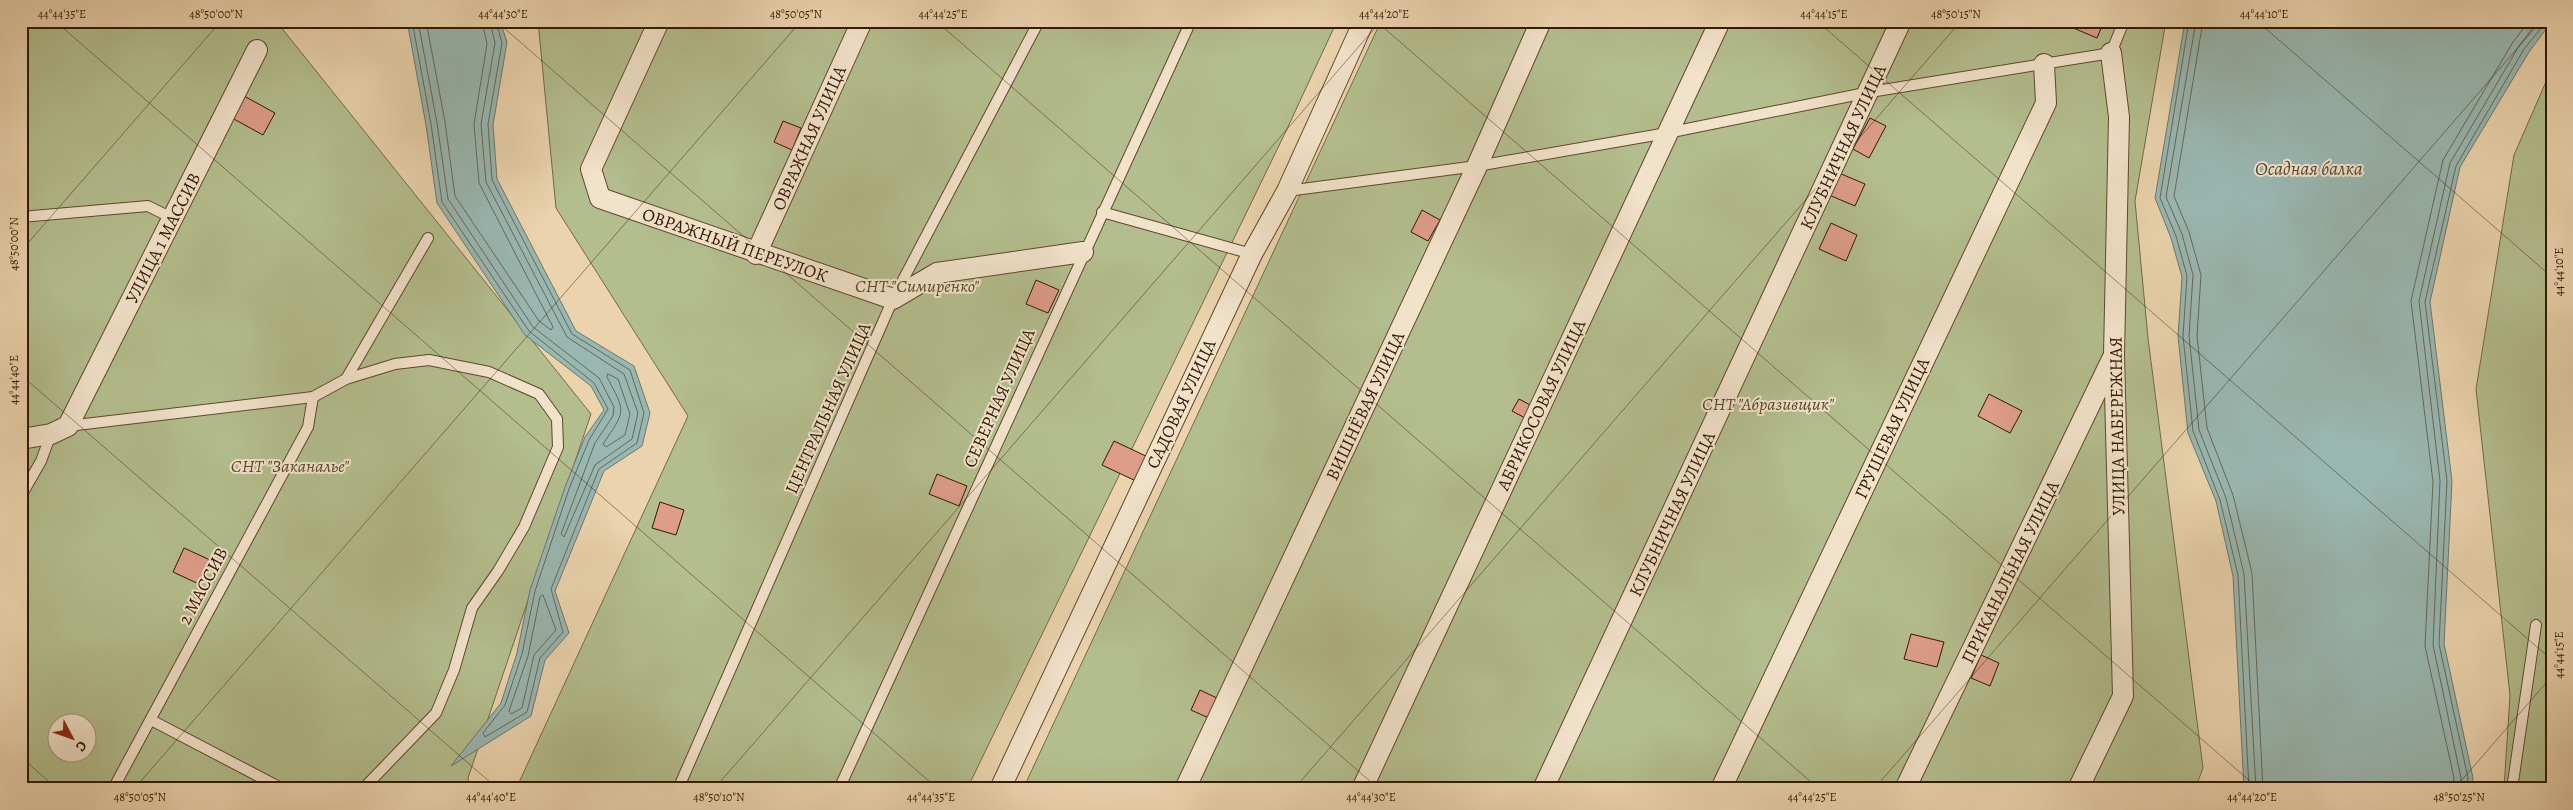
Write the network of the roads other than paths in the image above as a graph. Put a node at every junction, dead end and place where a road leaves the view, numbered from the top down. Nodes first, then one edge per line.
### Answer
1 (659, 21) edge
2 (862, 21) edge
3 (1039, 21) edge
4 (1191, 21) edge
5 (1364, 21) edge
6 (1541, 21) edge
7 (1720, 21) edge
8 (1901, 21) edge
9 (2124, 21) edge
10 (257, 50) dead end
11 (2111, 54) junction
12 (2044, 64) junction
13 (1870, 92) junction
14 (1667, 133) junction
15 (1477, 166) junction
16 (1287, 190) junction
17 (1102, 212) junction
18 (21, 217) edge
19 (174, 219) junction
20 (428, 238) dead end
21 (1084, 252) junction
22 (756, 254) junction
23 (1252, 254) junction
24 (893, 299) junction
25 (2114, 355) junction
26 (346, 379) junction
27 (313, 397) junction
28 (60, 430) junction
29 (21, 439) edge
30 (21, 496) edge
31 (2536, 625) dead end
32 (151, 720) junction
33 (113, 789) edge
34 (283, 789) edge
35 (363, 789) edge
36 (678, 789) edge
37 (839, 789) edge
38 (1000, 789) edge
39 (1185, 789) edge
40 (1362, 789) edge
41 (1543, 789) edge
42 (1721, 789) edge
43 (1905, 789) edge
44 (2078, 789) edge
45 (2512, 789) edge

1 - 22 street, ОВРАЖНЫЙ ПЕРЕУЛОК
2 - 22 street, ОВРАЖНАЯ УЛИЦА
3 - 24 lane, ЦЕНТРАЛЬНАЯ УЛИЦА
4 - 17 lane, СЕВЕРНАЯ УЛИЦА
5 - 16 street, САДОВАЯ УЛИЦА
6 - 15 street, ВИШНЁВАЯ УЛИЦА
7 - 14 street, АБРИКОСОВАЯ УЛИЦА
8 - 13 street, КЛУБНИЧНАЯ УЛИЦА
9 - 11 lane
10 - 19 street, УЛИЦА 1 МАССИВ
11 - 12 lane
11 - 25 street, УЛИЦА НАБЕРЕЖНАЯ
12 - 13 lane
12 - 42 street, ГРУШЕВАЯ УЛИЦА
13 - 14 lane
13 - 41 street, КЛУБНИЧНАЯ УЛИЦА
14 - 15 lane
14 - 40 street, АБРИКОСОВАЯ УЛИЦА
15 - 16 lane
15 - 39 street, ВИШНЁВАЯ УЛИЦА
16 - 23 street, САДОВАЯ УЛИЦА
17 - 21 lane, СЕВЕРНАЯ УЛИЦА
17 - 23 lane
18 - 19 lane
19 - 28 street, УЛИЦА 1 МАССИВ
20 - 26 lane
21 - 24 street
21 - 37 lane, СЕВЕРНАЯ УЛИЦА
22 - 24 street, ОВРАЖНЫЙ ПЕРЕУЛОК
23 - 38 street, САДОВАЯ УЛИЦА
24 - 36 lane, ЦЕНТРАЛЬНАЯ УЛИЦА
25 - 43 street, ПРИКАНАЛЬНАЯ УЛИЦА
25 - 44 street, УЛИЦА НАБЕРЕЖНАЯ
26 - 27 lane
26 - 35 lane
27 - 28 lane
27 - 32 lane, 2 МАССИВ
28 - 29 street
28 - 30 lane
31 - 45 lane
32 - 33 lane, 2 МАССИВ
32 - 34 lane

